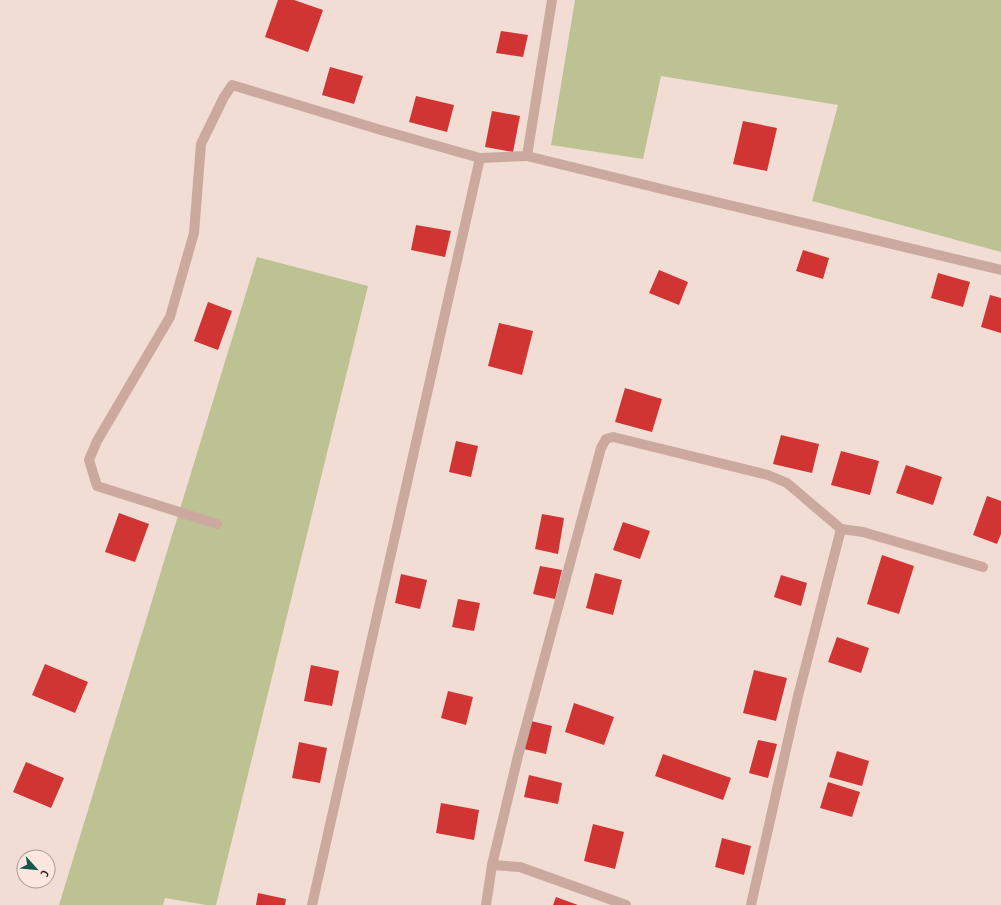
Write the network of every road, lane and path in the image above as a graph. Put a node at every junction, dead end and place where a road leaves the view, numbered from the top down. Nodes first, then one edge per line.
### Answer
1 (552, 0) edge
2 (527, 156) junction
3 (480, 158) junction
4 (1001, 270) edge
5 (218, 524) dead end
6 (842, 529) junction
7 (983, 567) dead end
8 (492, 865) junction
9 (312, 905) edge
10 (486, 905) edge
11 (626, 905) edge
12 (751, 905) edge

1 - 2 lane
2 - 3 lane
2 - 4 lane
3 - 5 lane
3 - 9 lane
6 - 7 lane
6 - 8 lane
6 - 12 lane
8 - 10 lane
8 - 11 lane

